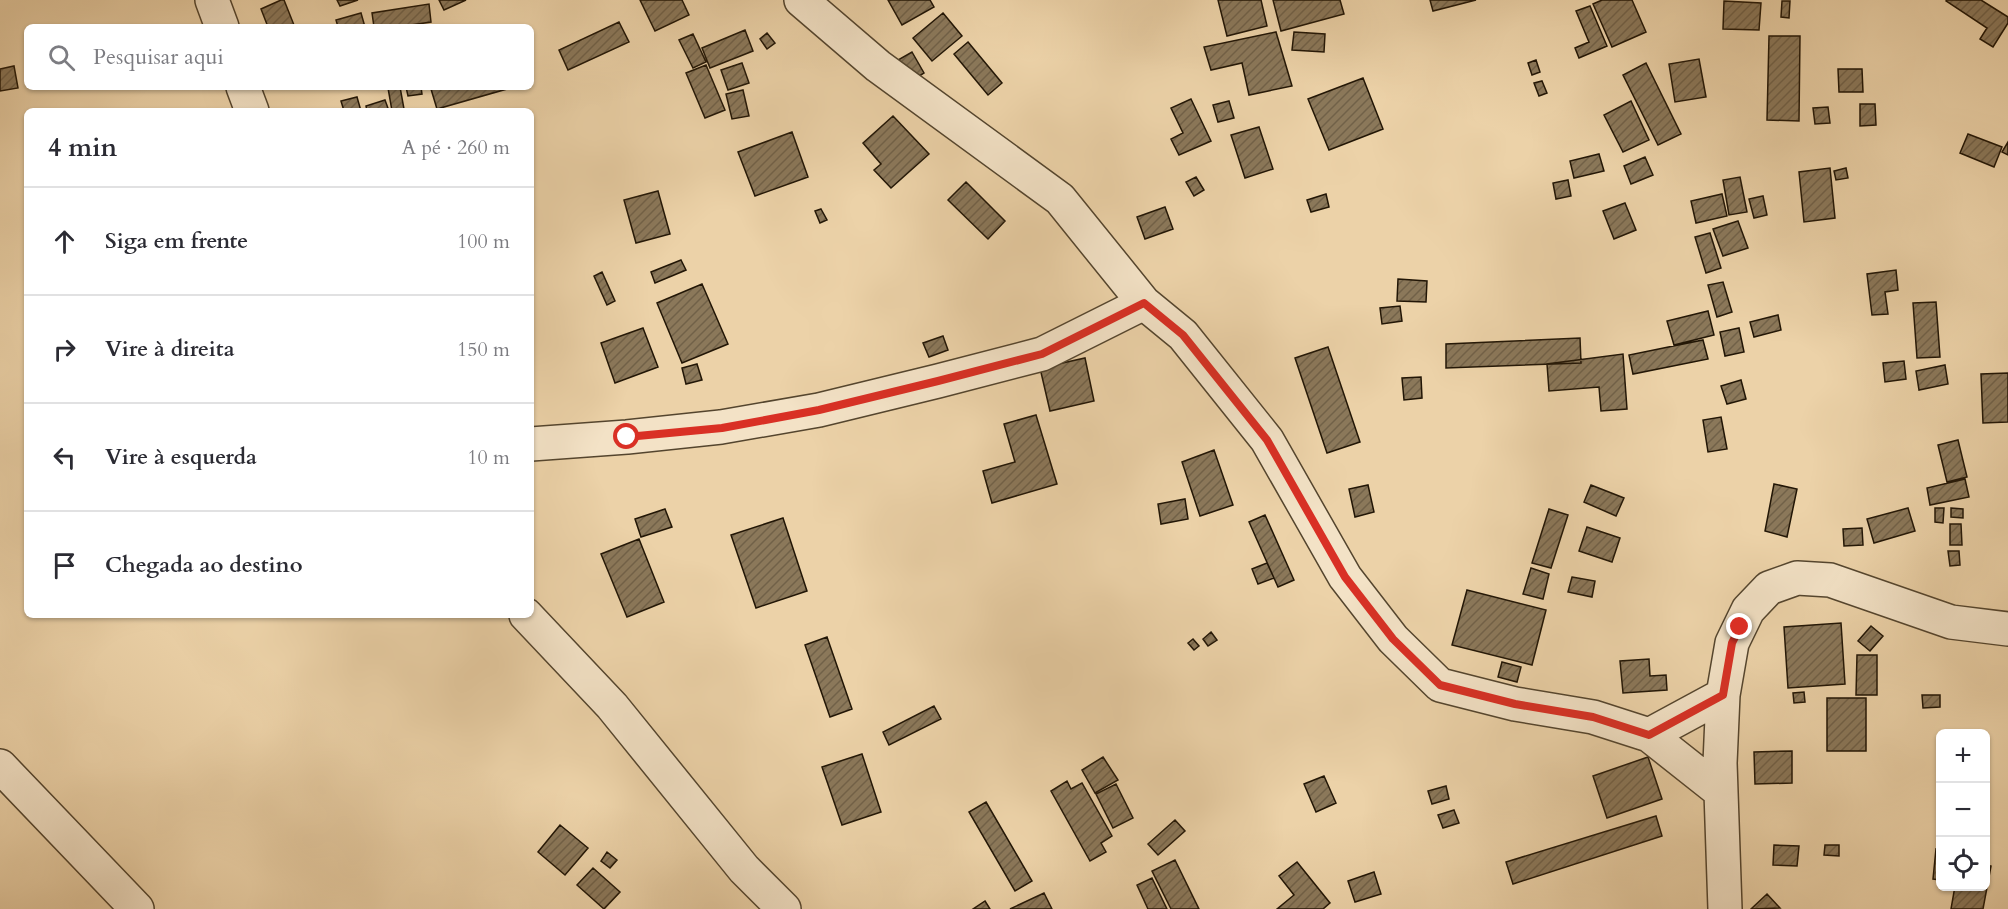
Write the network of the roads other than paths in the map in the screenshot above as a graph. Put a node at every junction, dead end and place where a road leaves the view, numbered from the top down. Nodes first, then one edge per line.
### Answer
1 (212, 0) edge
2 (801, 0) edge
3 (221, 24) edge
4 (244, 90) edge
5 (251, 108) edge
6 (1144, 303) junction
7 (534, 444) edge
8 (529, 618) edge
9 (2008, 629) edge
10 (1723, 695) junction
11 (1649, 735) junction
12 (0, 766) edge
13 (1721, 792) junction
14 (137, 909) edge
15 (784, 909) edge
16 (1725, 909) edge

1 - 3 street
2 - 6 street
4 - 5 street
6 - 7 street
6 - 11 street
8 - 15 street
9 - 10 street
10 - 11 street
10 - 13 street
11 - 13 street
12 - 14 street
13 - 16 street

